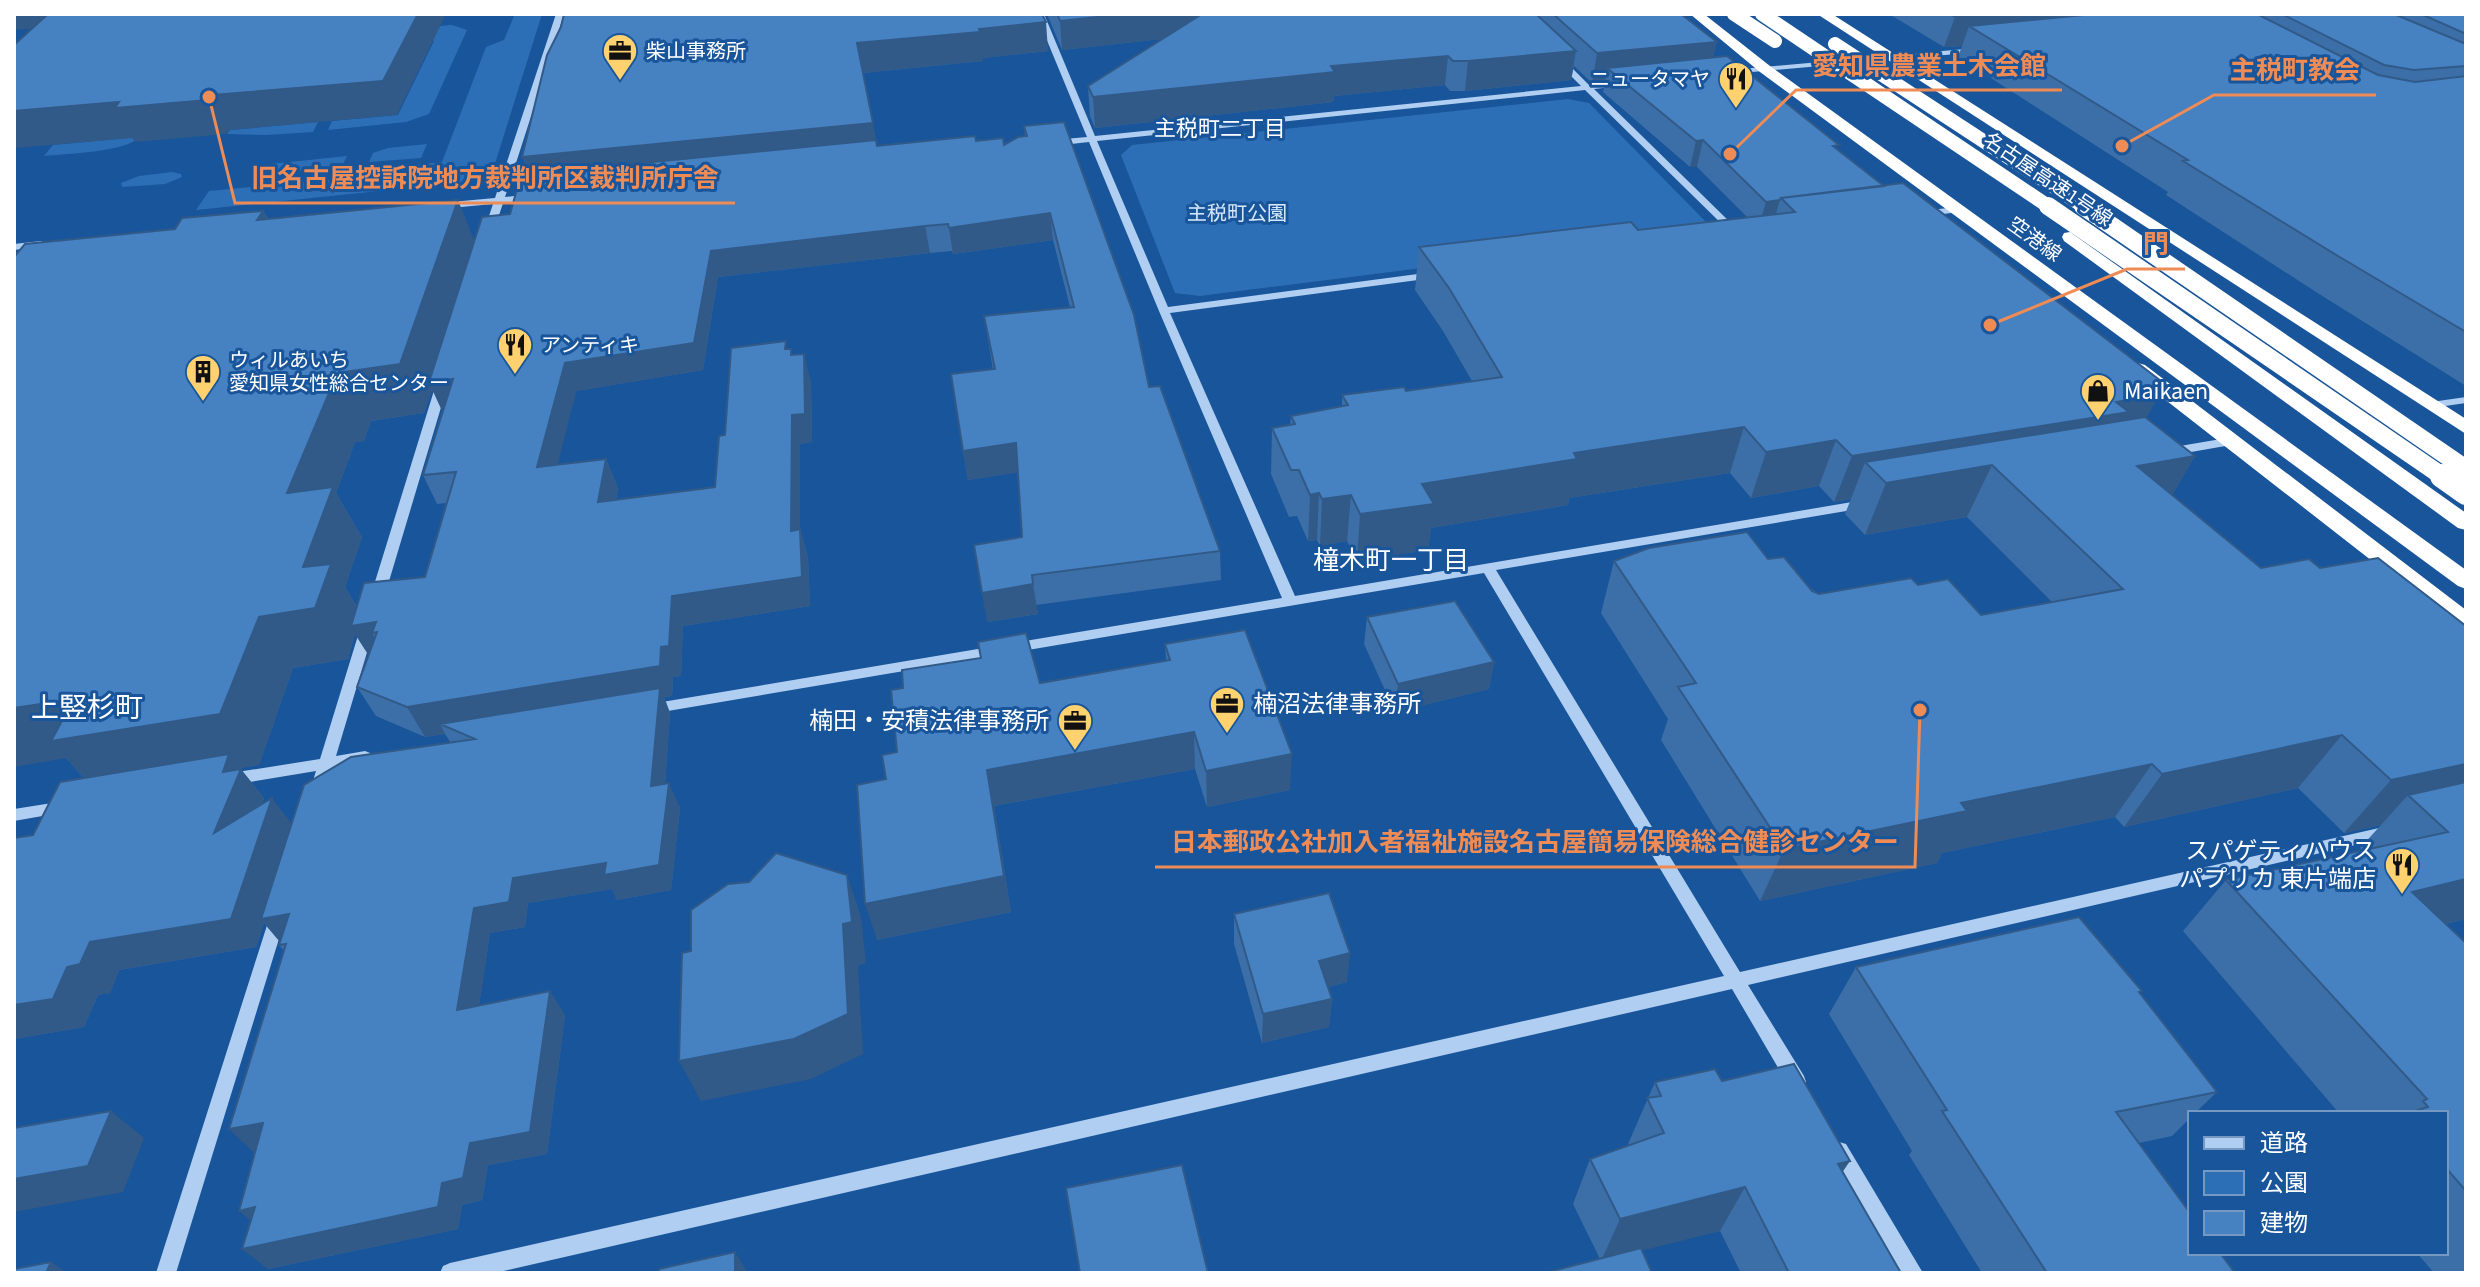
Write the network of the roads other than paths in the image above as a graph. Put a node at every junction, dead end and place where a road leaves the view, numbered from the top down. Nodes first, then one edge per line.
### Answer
1 (560, 14) edge
2 (1040, 14) edge
3 (1696, 14) edge
4 (1734, 14) edge
5 (1762, 14) edge
6 (1790, 14) edge
7 (1823, 14) edge
8 (1989, 49) edge
9 (1555, 56) edge
10 (1889, 57) junction
11 (1765, 69) junction
12 (1716, 74) edge
13 (1637, 82) edge
14 (1589, 88) junction
15 (1093, 139) junction
16 (1862, 140) junction
17 (1046, 144) edge
18 (545, 195) edge
19 (498, 200) junction
20 (421, 207) edge
21 (1948, 211) junction
22 (1907, 216) edge
23 (1753, 234) edge
24 (1738, 236) junction
25 (1722, 238) edge
26 (60, 243) edge
27 (45, 244) junction
28 (484, 245) edge
29 (14, 247) edge
30 (37, 254) edge
31 (1443, 274) edge
32 (1164, 311) junction
33 (2062, 311) edge
34 (2123, 357) edge
35 (448, 365) edge
36 (2466, 400) edge
37 (2431, 405) junction
38 (2466, 428) edge
39 (2233, 441) junction
40 (2155, 454) edge
41 (2466, 469) edge
42 (2466, 493) edge
43 (1873, 502) edge
44 (2466, 523) edge
45 (1488, 568) junction
46 (2466, 581) edge
47 (1291, 602) junction
48 (2466, 622) edge
49 (637, 711) edge
50 (373, 756) edge
51 (326, 764) junction
52 (217, 782) edge
53 (76, 805) edge
54 (312, 808) edge
55 (14, 815) edge
56 (2404, 828) dead end
57 (285, 896) edge
58 (1737, 983) junction
59 (1809, 1101) edge
60 (1833, 1141) edge
61 (166, 1273) edge
62 (450, 1273) edge
63 (1913, 1273) edge

1 - 19 street
2 - 15 street
3 - 11 highway, 空港線
4 - 44 highway, bridge
5 - 42 highway, 名古屋高速1号線, bridge
6 - 41 highway, 名古屋高速1号線, bridge
7 - 10 highway
8 - 10 street
9 - 14 street
10 - 11 street
10 - 37 highway
11 - 12 street
11 - 16 highway, 空港線
13 - 14 street
14 - 15 street
14 - 24 street
15 - 17 street
15 - 32 street
16 - 21 highway
16 - 46 highway, 空港線
18 - 19 street
19 - 20 street
19 - 28 street
21 - 22 street
21 - 33 highway
23 - 24 street
24 - 25 street
26 - 27 street
27 - 29 street
27 - 30 street
31 - 32 street
32 - 47 street
34 - 39 highway
35 - 51 street
36 - 37 street
37 - 38 highway
39 - 40 street
39 - 48 highway
43 - 45 street
45 - 47 street
45 - 58 street
47 - 49 street
50 - 51 street
51 - 52 street
51 - 54 street
53 - 55 street
56 - 58 street
57 - 61 street
58 - 59 street
58 - 62 street
60 - 63 street

